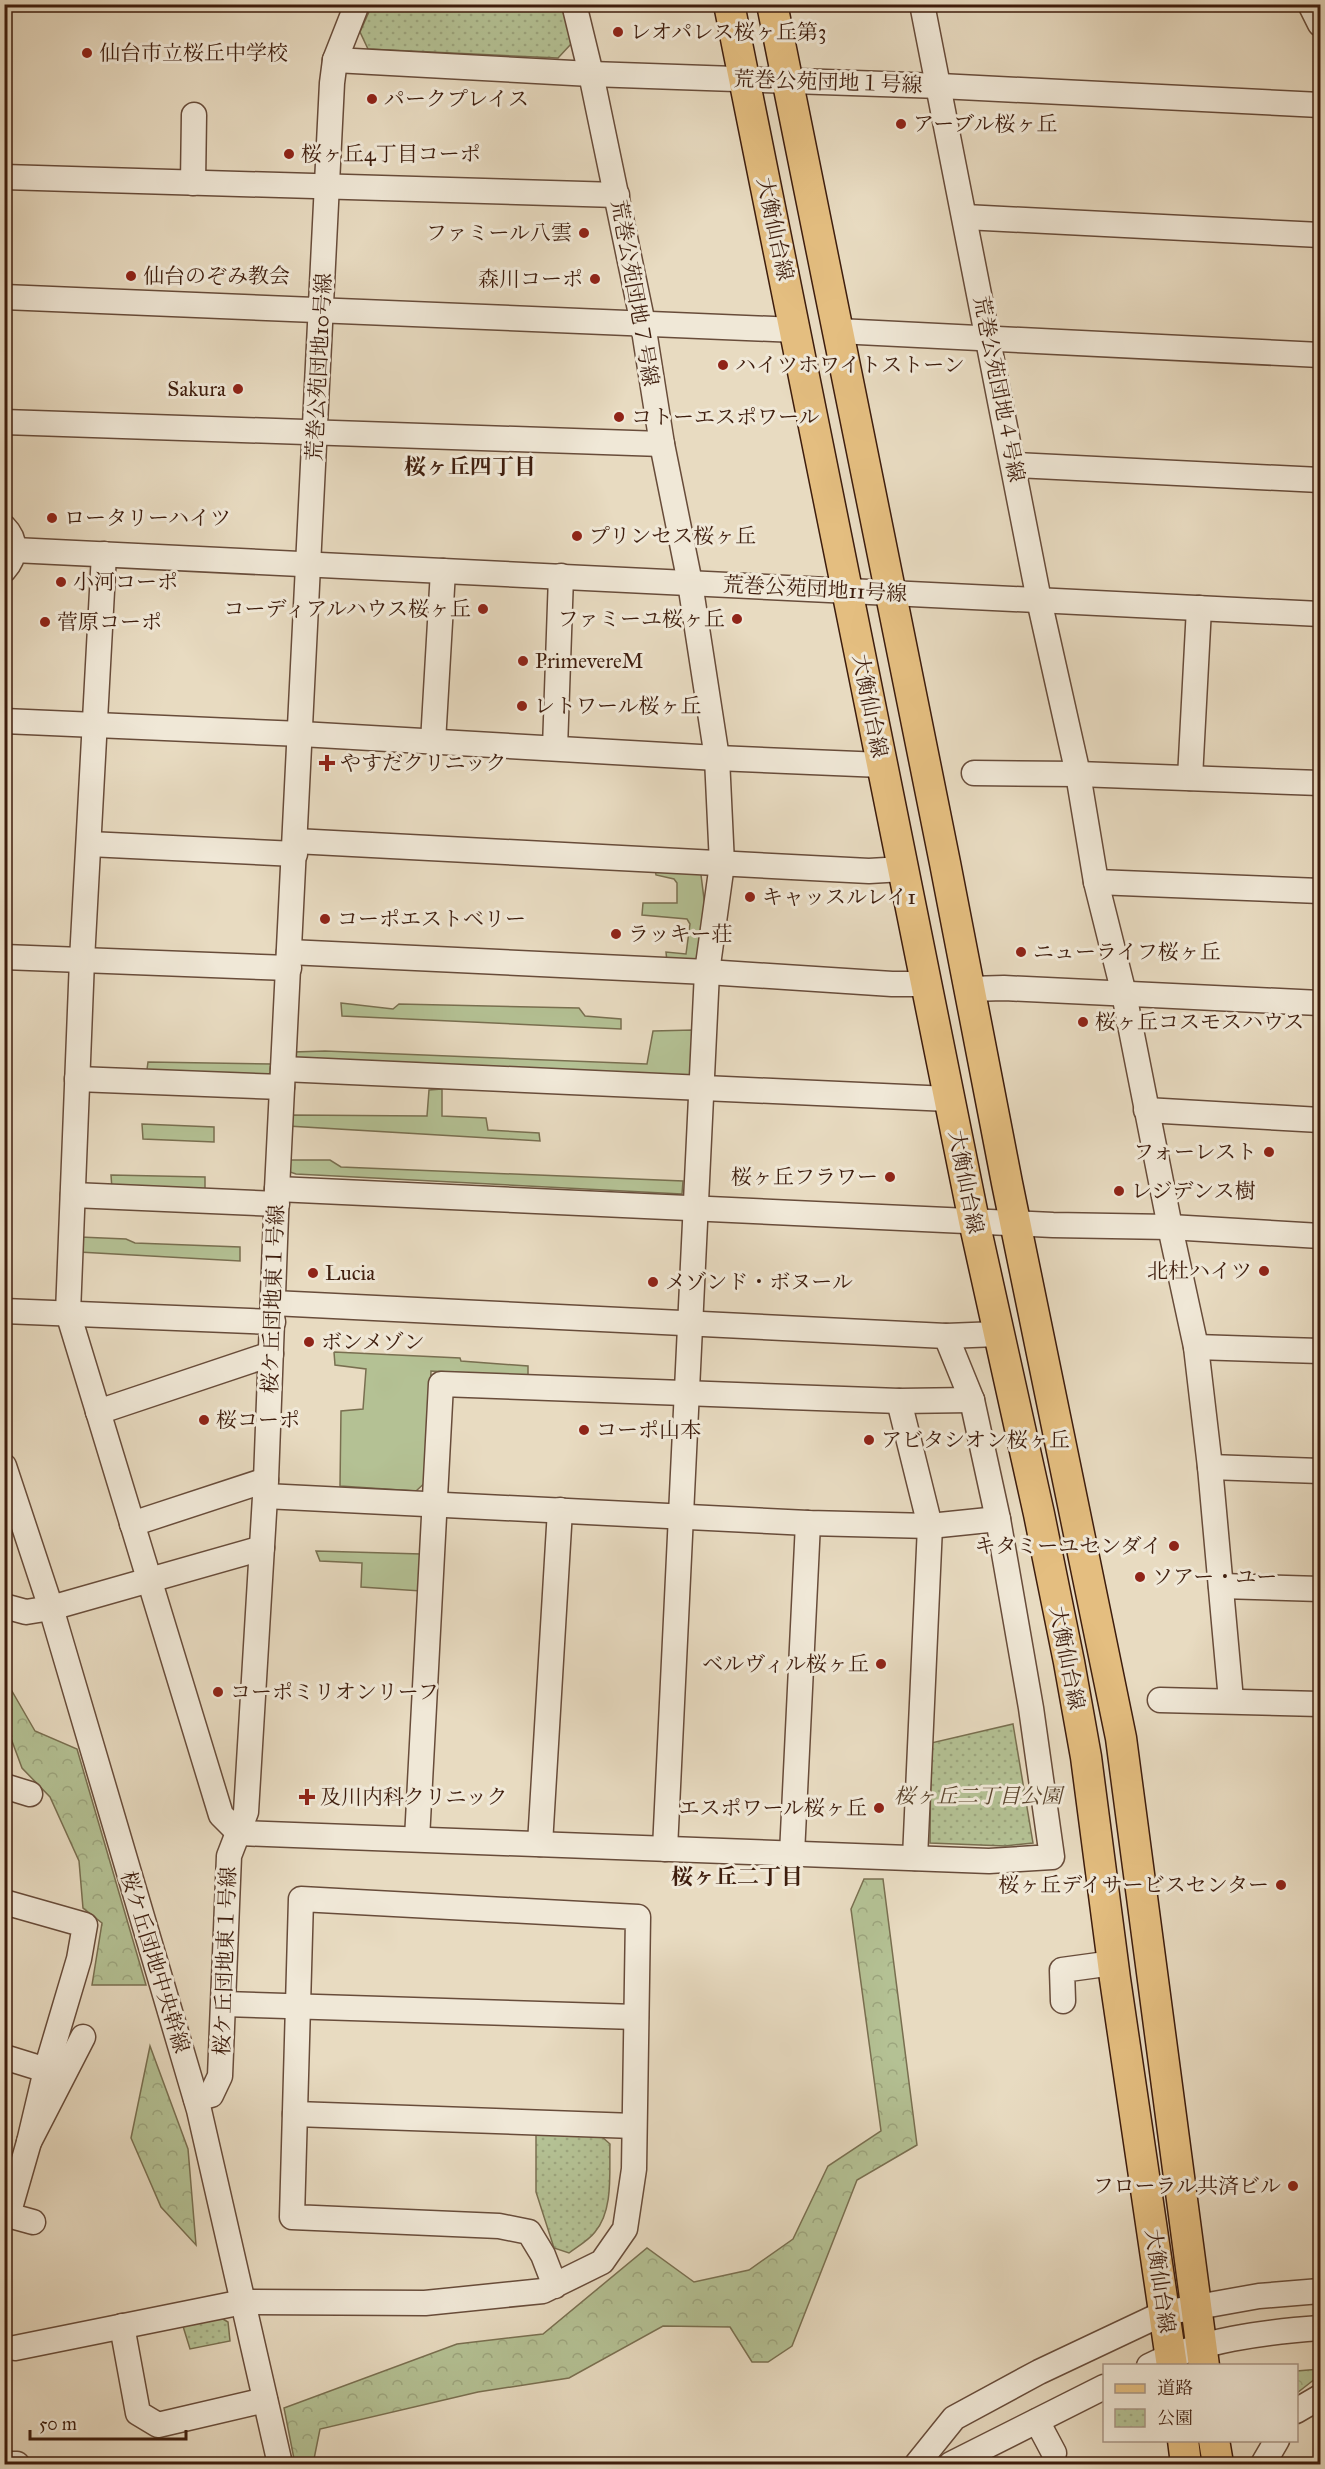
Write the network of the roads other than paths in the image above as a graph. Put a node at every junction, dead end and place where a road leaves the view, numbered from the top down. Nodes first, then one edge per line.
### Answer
1 (357, 4) edge
2 (573, 4) edge
3 (729, 4) edge
4 (771, 4) edge
5 (922, 4) edge
6 (1311, 4) edge
7 (1320, 24) edge
8 (335, 60) junction
9 (591, 74) junction
10 (743, 78) junction
11 (787, 80) junction
12 (940, 86) junction
13 (1320, 105) edge
14 (194, 115) dead end
15 (4, 177) edge
16 (193, 183) junction
17 (327, 186) junction
18 (617, 195) junction
19 (965, 217) junction
20 (1320, 235) edge
21 (4, 297) edge
22 (322, 311) junction
23 (643, 324) junction
24 (796, 330) junction
25 (838, 331) junction
26 (987, 338) junction
27 (1320, 355) edge
28 (4, 422) edge
29 (315, 433) junction
30 (662, 444) junction
31 (1014, 465) junction
32 (1320, 480) edge
33 (4, 526) edge
34 (104, 554) junction
35 (9, 560) edge
36 (310, 564) junction
37 (443, 570) junction
38 (561, 576) junction
39 (690, 583) junction
40 (847, 591) junction
41 (891, 593) junction
42 (1039, 600) junction
43 (1199, 608) junction
44 (1320, 614) edge
45 (4, 721) edge
46 (95, 726) junction
47 (301, 734) junction
48 (433, 742) junction
49 (555, 748) junction
50 (717, 758) junction
51 (882, 765) junction
52 (974, 773) dead end
53 (1078, 774) junction
54 (1190, 778) junction
55 (1320, 783) edge
56 (89, 844) junction
57 (295, 848) junction
58 (722, 864) junction
59 (903, 870) junction
60 (1096, 882) junction
61 (1320, 891) edge
62 (4, 957) edge
63 (82, 960) junction
64 (289, 960) junction
65 (706, 972) junction
66 (927, 984) junction
67 (969, 989) junction
68 (1124, 994) junction
69 (1320, 1003) edge
70 (283, 1078) junction
71 (77, 1079) junction
72 (701, 1088) junction
73 (950, 1099) junction
74 (1146, 1110) junction
75 (1320, 1120) edge
76 (73, 1195) junction
77 (277, 1196) junction
78 (695, 1208) junction
79 (974, 1221) junction
80 (1016, 1223) junction
81 (1170, 1227) junction
82 (1320, 1236) edge
83 (4, 1311) edge
84 (273, 1312) junction
85 (68, 1313) junction
86 (690, 1322) junction
87 (998, 1334) junction
88 (946, 1336) junction
89 (1196, 1347) junction
90 (1320, 1351) edge
91 (271, 1354) junction
92 (686, 1393) junction
93 (972, 1400) junction
94 (899, 1401) junction
95 (98, 1412) junction
96 (4, 1466) edge
97 (1210, 1467) junction
98 (1320, 1471) edge
99 (265, 1488) junction
100 (436, 1505) junction
101 (560, 1510) junction
102 (681, 1515) junction
103 (998, 1520) junction
104 (808, 1523) junction
105 (132, 1524) junction
106 (930, 1526) junction
107 (262, 1548) junction
108 (150, 1582) junction
109 (1221, 1586) junction
110 (1320, 1589) edge
111 (4, 1606) edge
112 (51, 1608) junction
113 (1160, 1700) dead end
114 (1231, 1700) junction
115 (1320, 1704) edge
116 (4, 1786) edge
117 (30, 1794) dead end
118 (239, 1833) junction
119 (417, 1839) junction
120 (540, 1844) junction
121 (665, 1849) junction
122 (792, 1854) junction
123 (915, 1858) junction
124 (4, 1902) edge
125 (1113, 1963) junction
126 (1063, 2001) dead end
127 (224, 2004) junction
128 (298, 2006) junction
129 (636, 2017) junction
130 (83, 2037) dead end
131 (4, 2057) edge
132 (46, 2070) junction
133 (196, 2100) junction
134 (295, 2114) junction
135 (634, 2126) junction
136 (29, 2142) junction
137 (6, 2214) edge
138 (33, 2222) dead end
139 (555, 2286) junction
140 (1320, 2291) edge
141 (243, 2302) junction
142 (1195, 2306) junction
143 (1164, 2313) junction
144 (122, 2326) junction
145 (1320, 2328) edge
146 (15, 2348) dead end
147 (1203, 2356) edge
148 (1164, 2362) edge
149 (1103, 2388) edge
150 (1320, 2397) edge
151 (265, 2400) junction
152 (1298, 2410) edge
153 (1037, 2421) junction
154 (1183, 2442) edge
155 (1214, 2442) edge
156 (1276, 2442) edge
157 (1054, 2453) dead end
158 (10, 2464) edge
159 (17, 2464) edge
160 (280, 2464) edge
161 (917, 2464) edge
162 (953, 2464) edge
163 (1186, 2464) edge
164 (1218, 2464) edge
165 (1263, 2464) edge

1 - 8 street, 荒巻公苑団地10号線
2 - 9 street, 荒巻公苑団地７号線
3 - 10 main road, 大衡仙台線
4 - 11 main road, 大衡仙台線
5 - 12 street, 荒巻公苑団地４号線
6 - 7 street
8 - 9 street, 荒巻公苑団地１号線
8 - 17 street, 荒巻公苑団地10号線
9 - 10 street, 荒巻公苑団地１号線
9 - 18 street, 荒巻公苑団地７号線
10 - 11 street, 荒巻公苑団地１号線
10 - 24 main road, 大衡仙台線
11 - 12 street, 荒巻公苑団地１号線
11 - 25 main road, 大衡仙台線
12 - 13 street, 荒巻公苑団地１号線
12 - 19 street, 荒巻公苑団地４号線
14 - 16 street
15 - 16 street
16 - 17 street
17 - 18 street
17 - 22 street, 荒巻公苑団地10号線
18 - 23 street, 荒巻公苑団地７号線
19 - 20 street
19 - 26 street, 荒巻公苑団地４号線
21 - 22 street
22 - 23 street
22 - 29 street, 荒巻公苑団地10号線
23 - 24 street
23 - 30 street, 荒巻公苑団地７号線
24 - 40 main road, 大衡仙台線
25 - 26 street
25 - 41 main road, 大衡仙台線
26 - 27 street
26 - 31 street, 荒巻公苑団地４号線
28 - 29 street
29 - 30 street
29 - 36 street, 荒巻公苑団地10号線
30 - 39 street, 荒巻公苑団地７号線
31 - 32 street
31 - 42 street, 荒巻公苑団地４号線
33 - 35 street
34 - 35 street, 荒巻公苑団地11号線
34 - 36 street, 荒巻公苑団地11号線
34 - 46 street
36 - 37 street, 荒巻公苑団地11号線
36 - 47 street, 荒巻公苑団地10号線
37 - 38 street, 荒巻公苑団地11号線
37 - 48 street
38 - 39 street, 荒巻公苑団地11号線
38 - 49 street
39 - 40 street, 荒巻公苑団地11号線
39 - 50 street, 荒巻公苑団地７号線
40 - 41 street, 荒巻公苑団地11号線
40 - 51 main road, 大衡仙台線
41 - 42 street, 荒巻公苑団地11号線
41 - 67 main road, 大衡仙台線
42 - 43 street, 荒巻公苑団地11号線
42 - 53 street, 荒巻公苑団地４号線
43 - 44 street, 荒巻公苑団地11号線
43 - 54 street
45 - 46 street
46 - 47 street
46 - 56 street
47 - 48 street
47 - 57 street, 桜ケ丘団地東１号線
48 - 49 street
49 - 50 street
50 - 51 street
50 - 58 street, 荒巻公苑団地７号線
51 - 59 main road, 大衡仙台線
52 - 53 street
53 - 54 street
53 - 60 street, 荒巻公苑団地４号線
54 - 55 street
56 - 57 street
56 - 63 street
57 - 58 street
57 - 64 street, 桜ケ丘団地東１号線
58 - 59 street
58 - 65 street, 荒巻公苑団地７号線
59 - 66 main road, 大衡仙台線
60 - 61 street
60 - 68 street, 荒巻公苑団地４号線
62 - 63 street
63 - 64 street
63 - 71 street
64 - 65 street
64 - 70 street, 桜ケ丘団地東１号線
65 - 66 street
65 - 72 street, 荒巻公苑団地７号線
66 - 73 main road, 大衡仙台線
67 - 68 street
67 - 80 main road, 大衡仙台線
68 - 69 street
68 - 74 street, 荒巻公苑団地４号線
70 - 71 street
70 - 72 street
70 - 77 street, 桜ケ丘団地東１号線
71 - 76 street
72 - 73 street
72 - 78 street, 荒巻公苑団地７号線
73 - 79 main road, 大衡仙台線
74 - 75 street
74 - 81 street, 荒巻公苑団地４号線
76 - 77 street
76 - 85 street
77 - 78 street
77 - 84 street, 桜ケ丘団地東１号線
78 - 79 street
78 - 86 street, 荒巻公苑団地７号線
79 - 80 street
79 - 87 main road, 大衡仙台線
80 - 81 street
80 - 142 main road, 大衡仙台線
81 - 82 street
81 - 89 street, 荒巻公苑団地４号線
83 - 85 street
84 - 85 street
84 - 86 street
84 - 91 street, 桜ケ丘団地東１号線
85 - 95 street
86 - 88 street
86 - 92 street, 荒巻公苑団地７号線
87 - 88 street
87 - 125 main road, 大衡仙台線
88 - 93 street
89 - 90 street
89 - 97 street, 荒巻公苑団地４号線
91 - 95 street
91 - 99 street, 桜ケ丘団地東１号線
92 - 94 street
92 - 100 street
92 - 102 street, 荒巻公苑団地７号線
93 - 94 street
93 - 103 street
94 - 106 street
95 - 105 street
96 - 112 street, 桜ケ丘団地中央幹線
97 - 98 street
97 - 109 street, 荒巻公苑団地４号線
99 - 100 street
99 - 105 street
99 - 107 street, 桜ケ丘団地東１号線
100 - 101 street
100 - 119 street
101 - 102 street
101 - 120 street
102 - 104 street
102 - 121 street, 荒巻公苑団地７号線
103 - 106 street
103 - 123 street
104 - 106 street
104 - 122 street
105 - 108 street
106 - 123 street
107 - 108 street
107 - 118 street, 桜ケ丘団地東１号線
108 - 112 street
108 - 118 street
109 - 110 street
109 - 114 street, 荒巻公苑団地４号線
111 - 112 street
112 - 133 street, 桜ケ丘団地中央幹線
113 - 114 street
114 - 115 street
116 - 117 street
118 - 119 street
118 - 127 street, 桜ケ丘団地東１号線
119 - 120 street
120 - 121 street
121 - 122 street
122 - 123 street
124 - 132 street
125 - 126 street
125 - 143 main road, 大衡仙台線
127 - 128 street
127 - 133 street, 桜ケ丘団地東１号線
128 - 129 street
128 - 129 street
128 - 134 street
129 - 135 street
130 - 136 street
131 - 132 street
132 - 136 street
133 - 141 street, 桜ケ丘団地中央幹線
134 - 135 street
134 - 139 street
135 - 139 street
136 - 137 street
137 - 138 street
139 - 141 street
140 - 142 street
141 - 144 street
141 - 151 street, 桜ケ丘団地中央幹線
142 - 143 street
142 - 147 main road, 大衡仙台線
143 - 148 main road, 大衡仙台線
143 - 161 street
144 - 146 street
144 - 151 street
145 - 147 street
147 - 148 street
149 - 153 street
150 - 152 street
151 - 160 street, 桜ケ丘団地中央幹線
153 - 157 street
153 - 162 street
154 - 163 main road
155 - 164 main road
156 - 165 street
158 - 159 street

